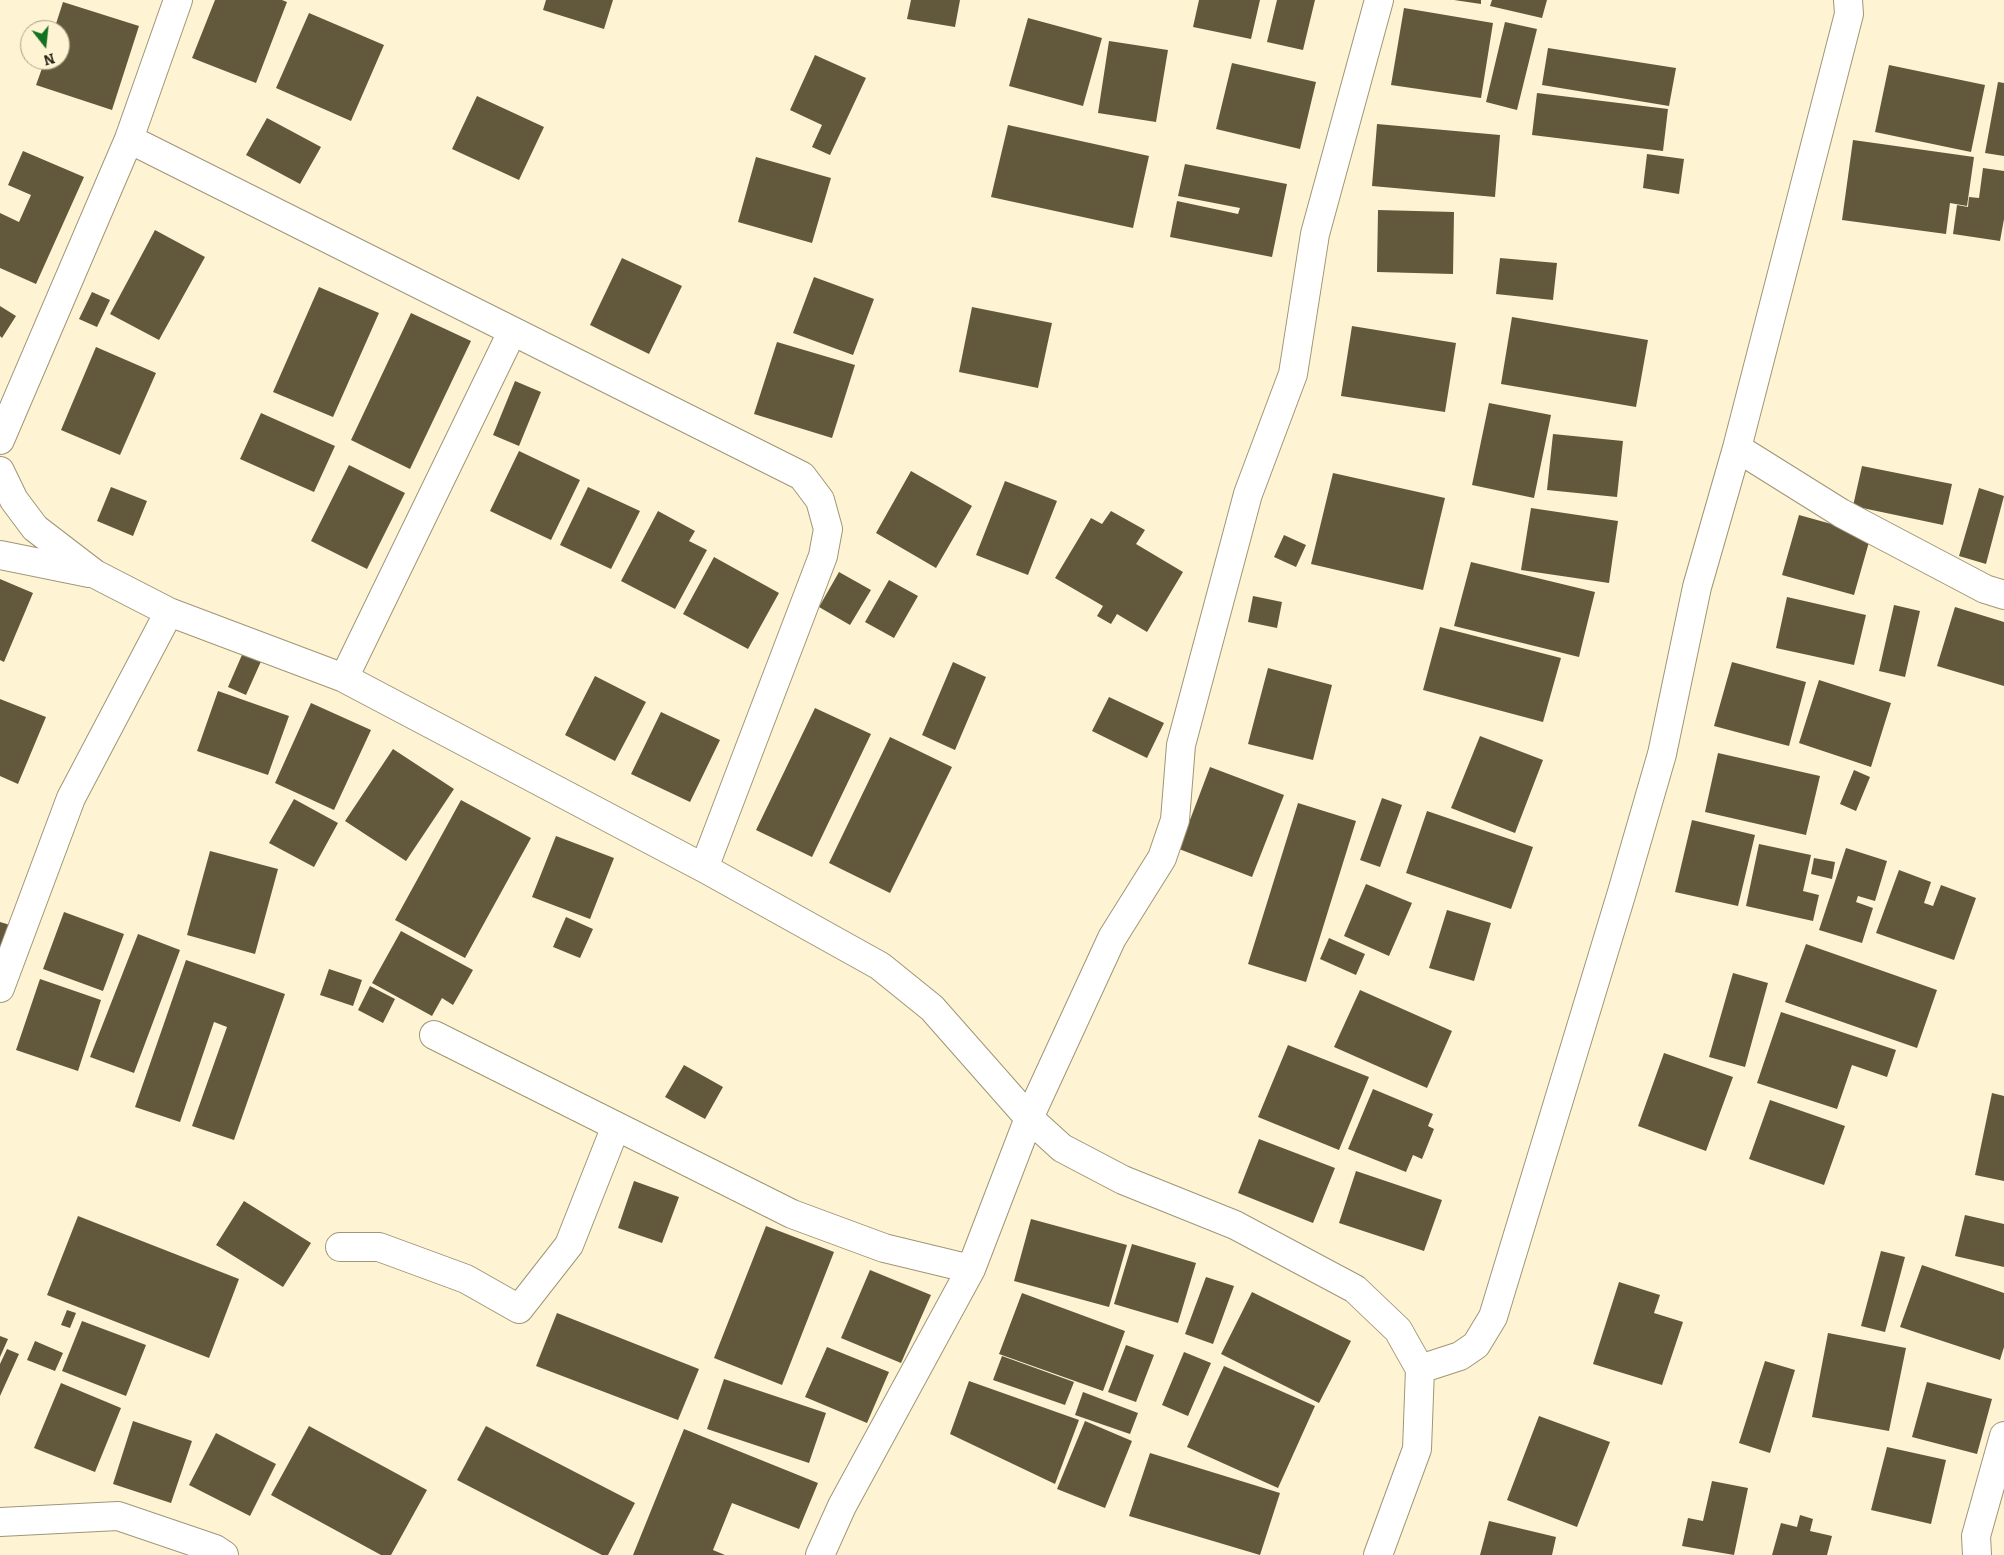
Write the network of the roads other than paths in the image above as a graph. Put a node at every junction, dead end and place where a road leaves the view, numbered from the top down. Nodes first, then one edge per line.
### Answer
1 (178, 0) edge
2 (1379, 0) edge
3 (1848, 0) edge
4 (129, 139) junction
5 (512, 332) junction
6 (0, 440) edge
7 (1737, 448) junction
8 (0, 471) edge
9 (0, 556) edge
10 (95, 574) junction
11 (2004, 594) edge
12 (169, 612) junction
13 (344, 678) junction
14 (704, 868) junction
15 (0, 988) edge
16 (434, 1035) dead end
17 (1029, 1118) junction
18 (616, 1126) junction
19 (340, 1247) dead end
20 (971, 1269) junction
21 (1420, 1368) junction
22 (2004, 1436) edge
23 (0, 1522) edge
24 (224, 1555) edge
25 (820, 1555) edge
26 (1378, 1555) edge
27 (1977, 1555) edge

1 - 4 street
2 - 17 street
3 - 7 street
4 - 5 street
4 - 6 street
5 - 13 street
5 - 14 street
7 - 11 street
7 - 21 street
8 - 10 street
9 - 10 street
10 - 12 street
12 - 13 street
12 - 15 street
13 - 14 street
14 - 17 street
16 - 18 street
17 - 20 street
17 - 21 street
18 - 19 street
18 - 20 street
20 - 25 street
21 - 26 street
22 - 27 street
23 - 24 street

